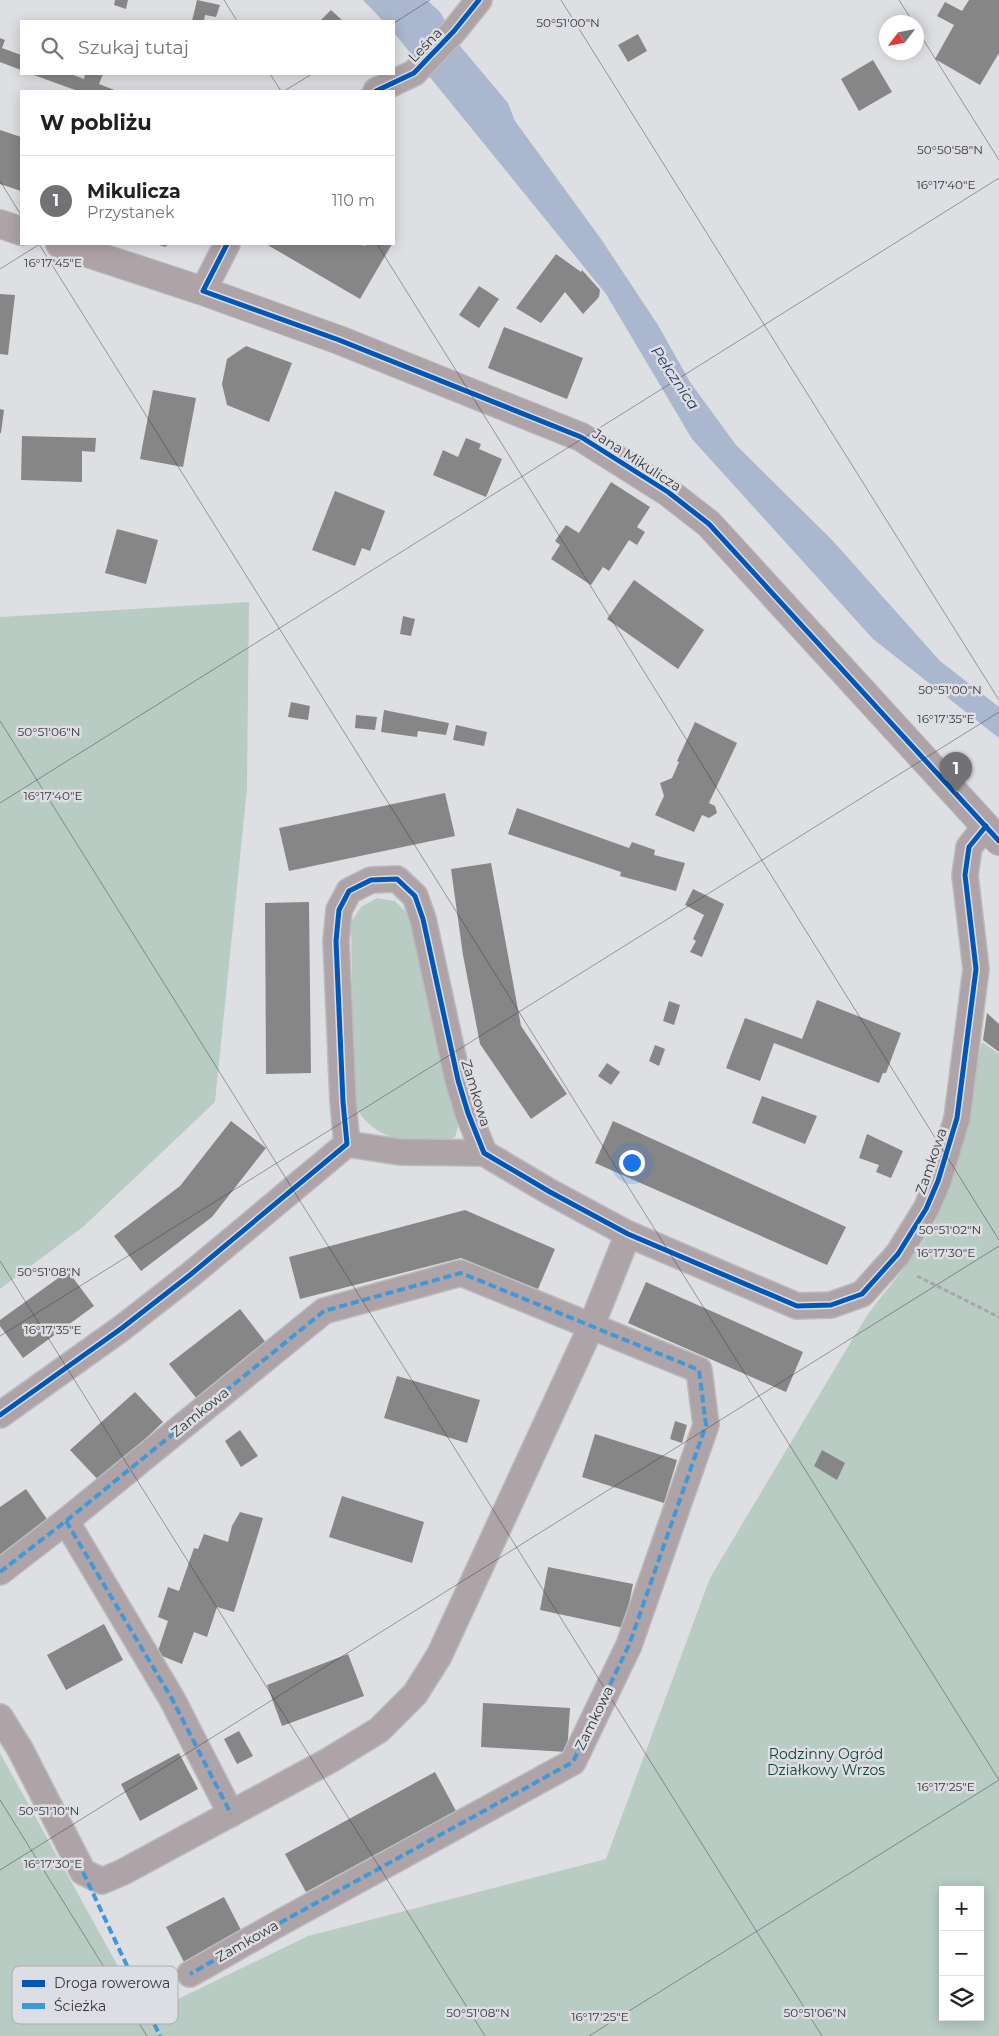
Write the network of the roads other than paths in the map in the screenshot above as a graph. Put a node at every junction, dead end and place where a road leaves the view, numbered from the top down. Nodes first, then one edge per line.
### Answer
1 (479, 0) edge
2 (378, 90) edge
3 (0, 224) edge
4 (20, 231) edge
5 (63, 245) edge
6 (226, 245) edge
7 (203, 291) junction
8 (992, 834) edge
9 (347, 1144) junction
10 (484, 1153) junction
11 (628, 1234) junction
12 (591, 1327) junction
13 (0, 1416) edge
14 (66, 1521) junction
15 (0, 1572) edge
16 (0, 1717) edge
17 (231, 1814) junction
18 (190, 1974) dead end

1 - 2 street, Leśna
3 - 4 street
5 - 7 street, Jana Mikulicza
6 - 7 street
7 - 8 street, Jana Mikulicza
8 - 11 street, Zamkowa
9 - 10 street, Zamkowa
9 - 10 street, Zamkowa
9 - 13 street
10 - 11 street, Zamkowa
11 - 12 street
12 - 14 street, Zamkowa
12 - 17 street
12 - 18 street, Zamkowa
14 - 15 street, Zamkowa
14 - 17 street
16 - 17 street

